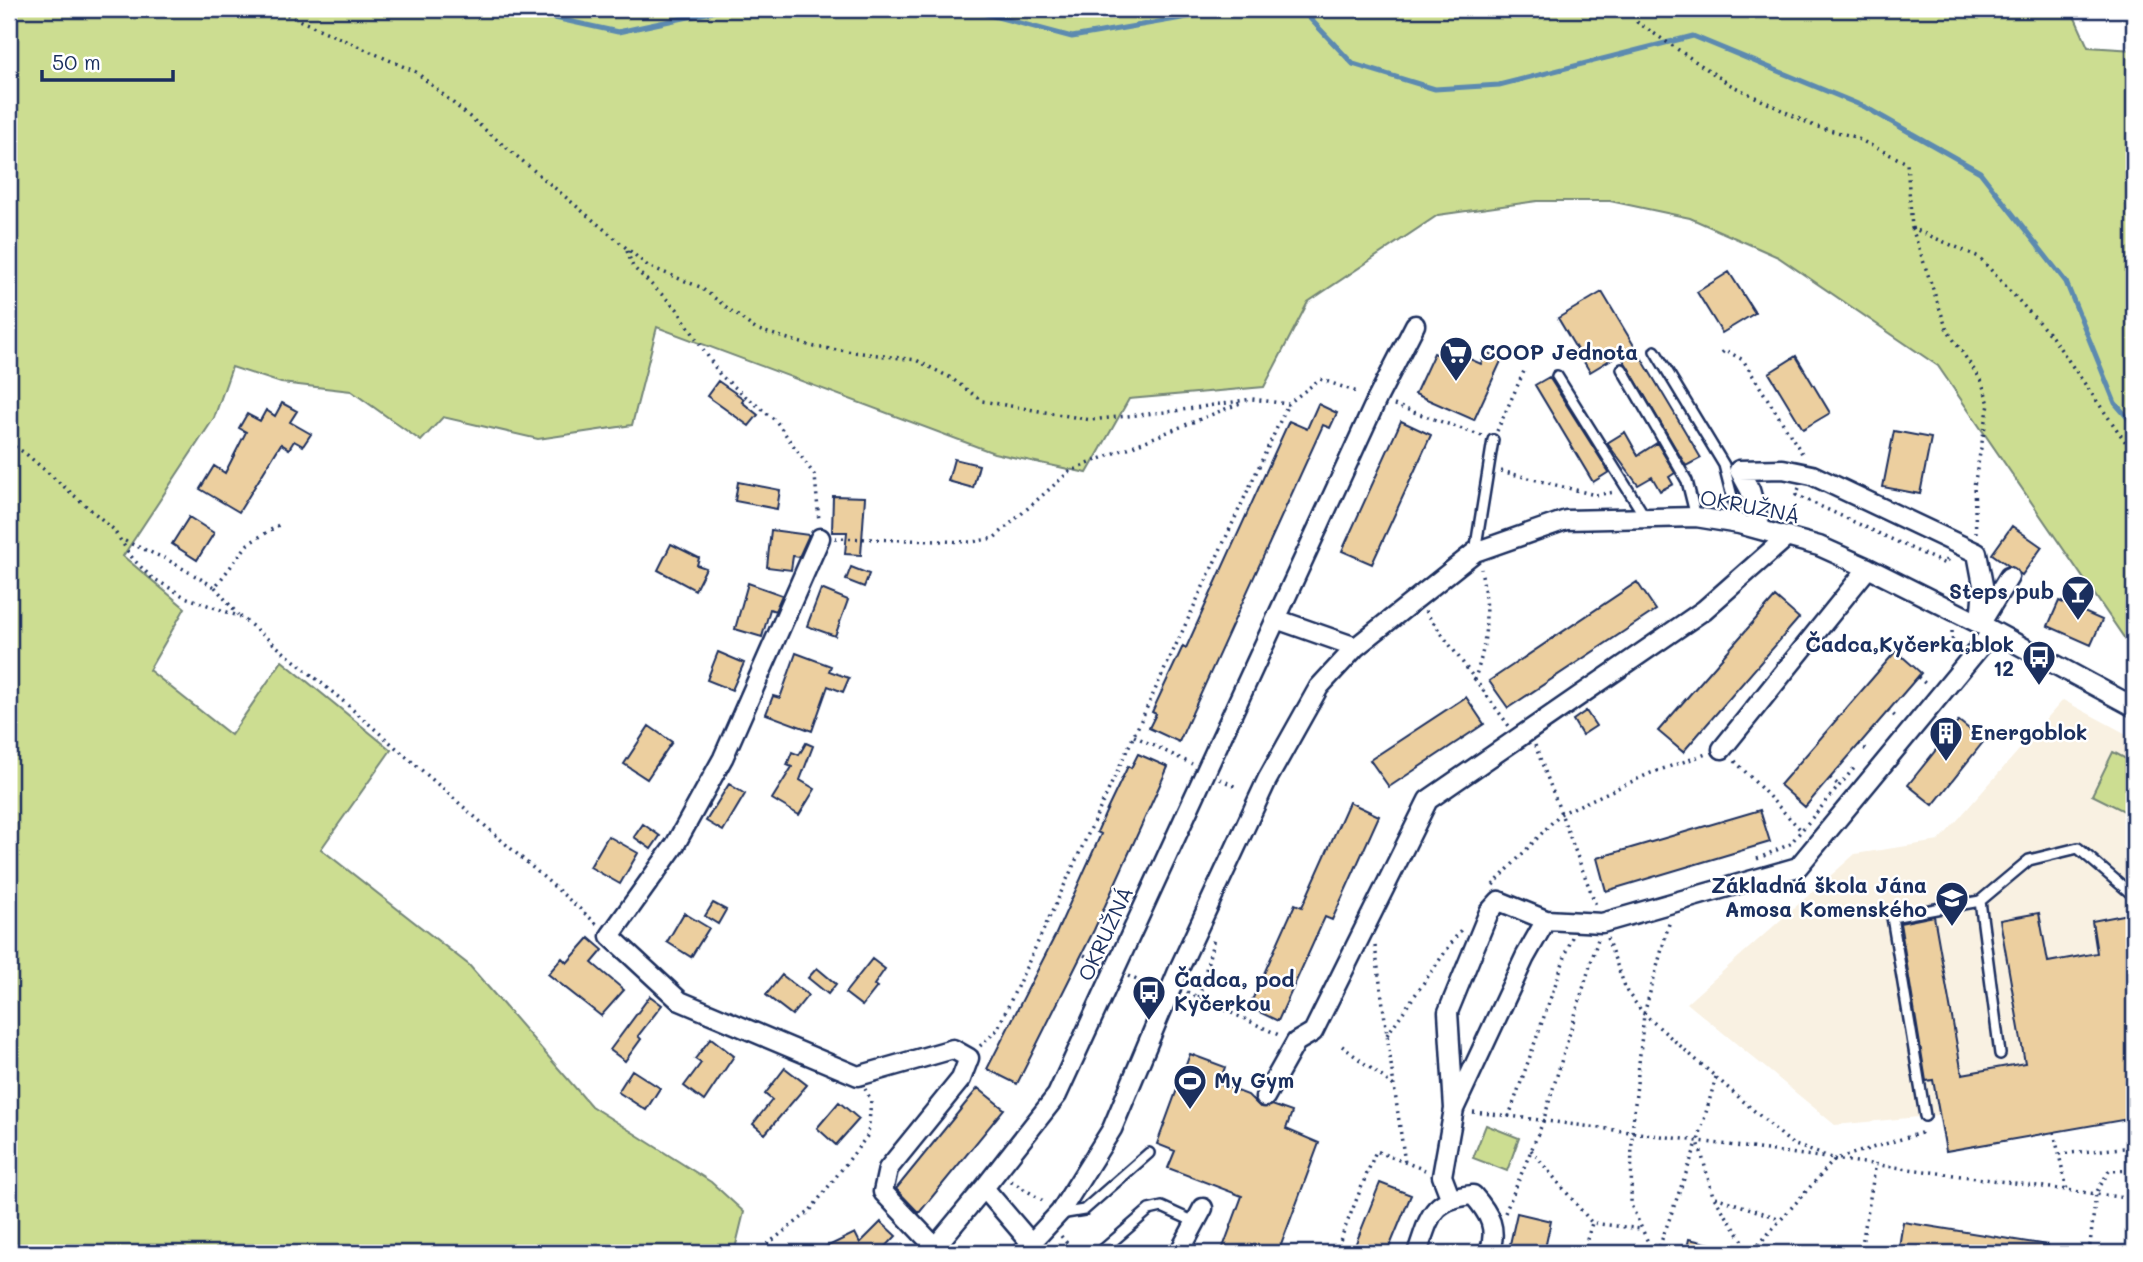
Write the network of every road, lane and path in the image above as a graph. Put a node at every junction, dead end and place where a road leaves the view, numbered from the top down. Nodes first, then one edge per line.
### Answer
1 (274, 9) edge
2 (1631, 9) edge
3 (1912, 228) junction
4 (626, 248) junction
5 (1415, 325) dead end
6 (1655, 352) dead end
7 (1525, 369) dead end
8 (1622, 369) dead end
9 (1558, 376) dead end
10 (1252, 399) junction
11 (1377, 399) junction
12 (1288, 404) junction
13 (1493, 440) junction
14 (9, 443) edge
15 (2134, 454) edge
16 (1489, 469) junction
17 (1627, 488) junction
18 (1696, 517) junction
19 (1646, 519) junction
20 (282, 523) dead end
21 (1740, 524) junction
22 (1761, 529) junction
23 (1788, 536) junction
24 (820, 538) junction
25 (123, 540) junction
26 (1475, 552) junction
27 (1977, 553) junction
28 (1868, 568) junction
29 (2008, 578) dead end
30 (215, 587) junction
31 (1424, 611) dead end
32 (241, 617) junction
33 (1276, 619) junction
34 (1987, 627) junction
35 (1952, 631) dead end
36 (1356, 647) junction
37 (1952, 654) dead end
38 (1918, 677) dead end
39 (1933, 678) dead end
40 (1474, 680) junction
41 (1927, 685) junction
42 (1920, 693) dead end
43 (2134, 707) edge
44 (1888, 710) dead end
45 (1905, 710) dead end
46 (1898, 719) junction
47 (1507, 724) dead end
48 (1891, 727) dead end
49 (1134, 736) junction
50 (1876, 743) dead end
51 (1859, 744) dead end
52 (1537, 747) dead end
53 (1722, 748) junction
54 (1869, 752) junction
55 (1206, 772) junction
56 (1830, 778) dead end
57 (1840, 786) junction
58 (1236, 787) dead end
59 (1560, 814) junction
60 (1801, 830) junction
61 (1747, 862) dead end
62 (1485, 895) dead end
63 (2134, 896) edge
64 (1980, 901) junction
65 (1670, 918) dead end
66 (1546, 920) junction
67 (1602, 923) junction
68 (1462, 928) dead end
69 (610, 936) junction
70 (1214, 936) dead end
71 (1378, 952) dead end
72 (1172, 986) junction
73 (1199, 997) junction
74 (1644, 1014) junction
75 (1387, 1035) junction
76 (1296, 1042) junction
77 (1342, 1046) dead end
78 (2000, 1054) dead end
79 (969, 1058) junction
80 (858, 1076) junction
81 (1716, 1077) junction
82 (1394, 1086) junction
83 (1265, 1097) dead end
84 (1454, 1109) junction
85 (1473, 1112) dead end
86 (1509, 1116) junction
87 (1925, 1116) joint
88 (1543, 1122) junction
89 (2054, 1132) dead end
90 (1632, 1133) junction
91 (1698, 1141) junction
92 (2134, 1147) edge
93 (1531, 1150) junction
94 (1149, 1153) dead end
95 (2059, 1154) junction
96 (1835, 1159) junction
97 (1405, 1163) junction
98 (1876, 1163) junction
99 (2134, 1170) edge
100 (997, 1172) junction
101 (1442, 1175) junction
102 (984, 1188) junction
103 (2067, 1189) junction
104 (2096, 1193) junction
105 (1713, 1196) junction
106 (1450, 1197) junction
107 (2134, 1199) edge
108 (1052, 1208) junction
109 (1199, 1215) joint
110 (1781, 1219) junction
111 (1592, 1223) junction
112 (1641, 1229) junction
113 (1059, 1233) dead end
114 (1492, 1245) edge
115 (1026, 1248) edge
116 (930, 1250) edge
117 (755, 1253) edge
118 (1074, 1253) edge
119 (1099, 1253) edge
120 (1179, 1253) edge
121 (1335, 1253) edge
122 (1417, 1253) edge
123 (1583, 1253) edge
124 (1655, 1253) edge
125 (1866, 1253) edge
126 (2088, 1253) edge

1 - 4 path
2 - 3 path
3 - 15 path
3 - 27 path
4 - 10 path
4 - 24 path
5 - 11 street, OKRUŽNÁ
6 - 21 lane
7 - 13 path
8 - 18 lane
9 - 17 lane
10 - 12 path
10 - 24 path
11 - 12 path
11 - 13 path
11 - 33 street, OKRUŽNÁ
12 - 49 path
13 - 16 lane
14 - 25 path
16 - 17 path
16 - 26 lane
17 - 19 lane
18 - 19 street, OKRUŽNÁ
18 - 21 street, OKRUŽNÁ
19 - 26 street, OKRUŽNÁ
20 - 30 path
21 - 22 street, OKRUŽNÁ
22 - 23 street, OKRUŽNÁ
22 - 27 street
23 - 28 street, OKRUŽNÁ
23 - 76 street
24 - 69 street
25 - 30 path
25 - 32 path
26 - 36 street, OKRUŽNÁ
26 - 40 path
27 - 34 street
28 - 34 street, OKRUŽNÁ
28 - 53 street
29 - 34 street
30 - 32 path
31 - 40 path
32 - 69 path
33 - 36 street
33 - 55 street, OKRUŽNÁ
34 - 43 street, OKRUŽNÁ
34 - 67 street
35 - 37 path
36 - 72 street, OKRUŽNÁ
38 - 41 path
39 - 41 path
40 - 47 path
41 - 42 path
44 - 46 path
45 - 46 path
46 - 48 path
49 - 55 path
49 - 79 path
50 - 54 path
51 - 54 path
52 - 59 path
53 - 59 path
53 - 60 path
54 - 57 path
55 - 58 path
55 - 100 street, OKRUŽNÁ
56 - 57 path
57 - 60 path
59 - 62 path
59 - 67 path
60 - 61 path
63 - 64 lane
64 - 78 lane
64 - 87 lane
65 - 74 path
66 - 67 street
66 - 84 street
66 - 84 street
67 - 74 path
67 - 86 path
67 - 88 path
68 - 75 path
69 - 80 street
70 - 73 path
71 - 75 path
72 - 73 path
72 - 108 street, OKRUŽNÁ
73 - 76 path
74 - 81 path
74 - 90 path
75 - 82 path
76 - 83 street
77 - 82 path
79 - 80 street
79 - 116 street
80 - 117 path
81 - 91 path
81 - 96 path
82 - 97 path
84 - 101 street
85 - 86 path
86 - 88 path
87 - 96 path
88 - 90 path
88 - 93 path
89 - 95 path
90 - 91 path
90 - 112 path
91 - 96 path
91 - 105 path
91 - 124 path
92 - 95 path
93 - 111 path
93 - 114 path
94 - 108 lane
95 - 103 path
96 - 98 path
96 - 110 path
97 - 101 path
97 - 121 path
98 - 103 path
98 - 125 path
99 - 104 path
100 - 102 street, OKRUŽNÁ
100 - 108 path
101 - 106 street
102 - 115 street, OKRUŽNÁ
102 - 116 street
103 - 104 path
104 - 107 path
104 - 126 path
105 - 110 path
105 - 110 path
106 - 114 street
106 - 122 street
108 - 115 street, OKRUŽNÁ
109 - 119 lane
109 - 120 street
111 - 112 path
111 - 123 path
112 - 124 path
113 - 118 path

